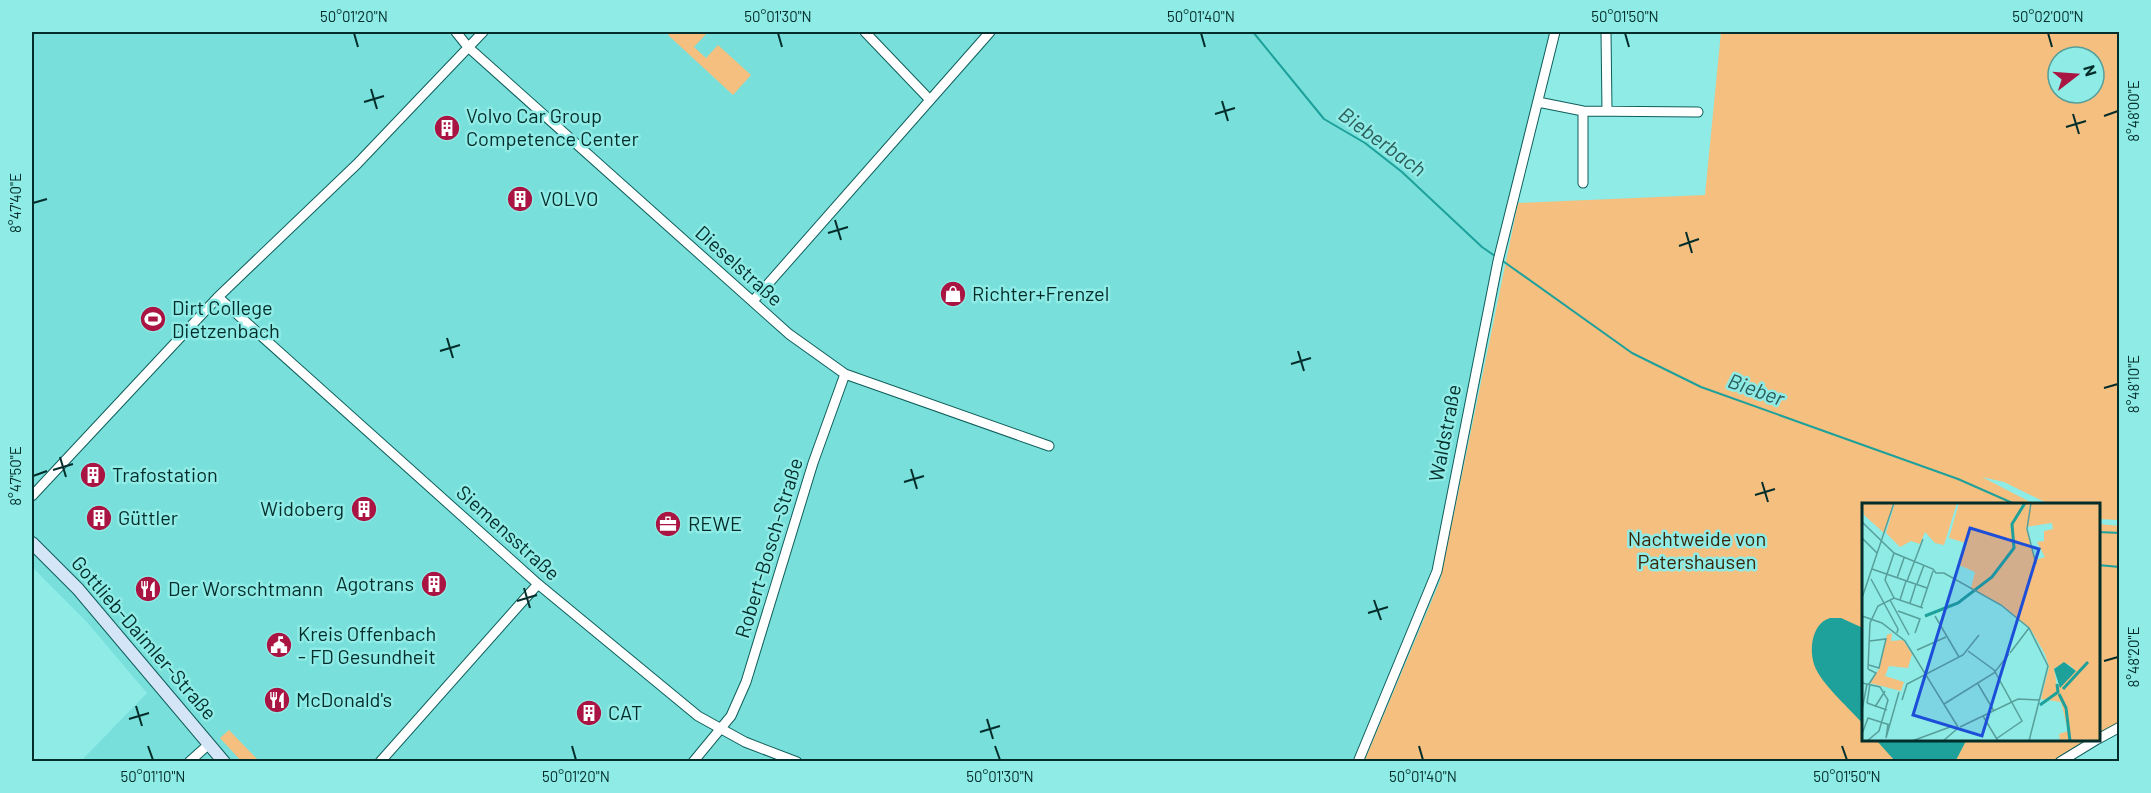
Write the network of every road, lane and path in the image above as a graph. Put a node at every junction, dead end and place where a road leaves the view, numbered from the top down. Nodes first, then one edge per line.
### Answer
1 (456, 32) edge
2 (483, 32) edge
3 (866, 32) edge
4 (990, 32) edge
5 (1555, 32) edge
6 (1606, 32) edge
7 (468, 47) junction
8 (930, 99) junction
9 (1538, 102) junction
10 (1583, 111) junction
11 (1607, 111) junction
12 (1698, 112) dead end
13 (1583, 183) dead end
14 (218, 297) junction
15 (753, 301) junction
16 (845, 374) junction
17 (1049, 446) dead end
18 (32, 496) edge
19 (32, 543) edge
20 (538, 584) junction
21 (2120, 727) edge
22 (719, 728) junction
23 (2100, 738) edge
24 (2094, 742) edge
25 (209, 744) junction
26 (189, 762) edge
27 (224, 762) edge
28 (380, 762) edge
29 (693, 762) edge
30 (797, 762) edge
31 (1358, 762) edge
32 (2060, 762) edge

1 - 7 street, Dieselstraße
2 - 7 street
3 - 8 street
4 - 8 street
5 - 9 street, Waldstraße
6 - 11 street
7 - 14 street
7 - 15 street, Dieselstraße
8 - 15 street
9 - 10 street
9 - 31 street, Waldstraße
10 - 11 street
10 - 13 street
11 - 12 street
14 - 18 street
14 - 20 street, Siemensstraße
15 - 16 street, Dieselstraße
16 - 17 street, Dieselstraße
16 - 22 street, Robert-Bosch-Straße
19 - 25 street, Gottlieb-Daimler-Straße
20 - 22 street, Siemensstraße
20 - 28 street
21 - 23 street
22 - 29 street, Robert-Bosch-Straße
22 - 30 street, Siemensstraße
24 - 32 street
25 - 26 street
25 - 27 street, Gottlieb-Daimler-Straße

